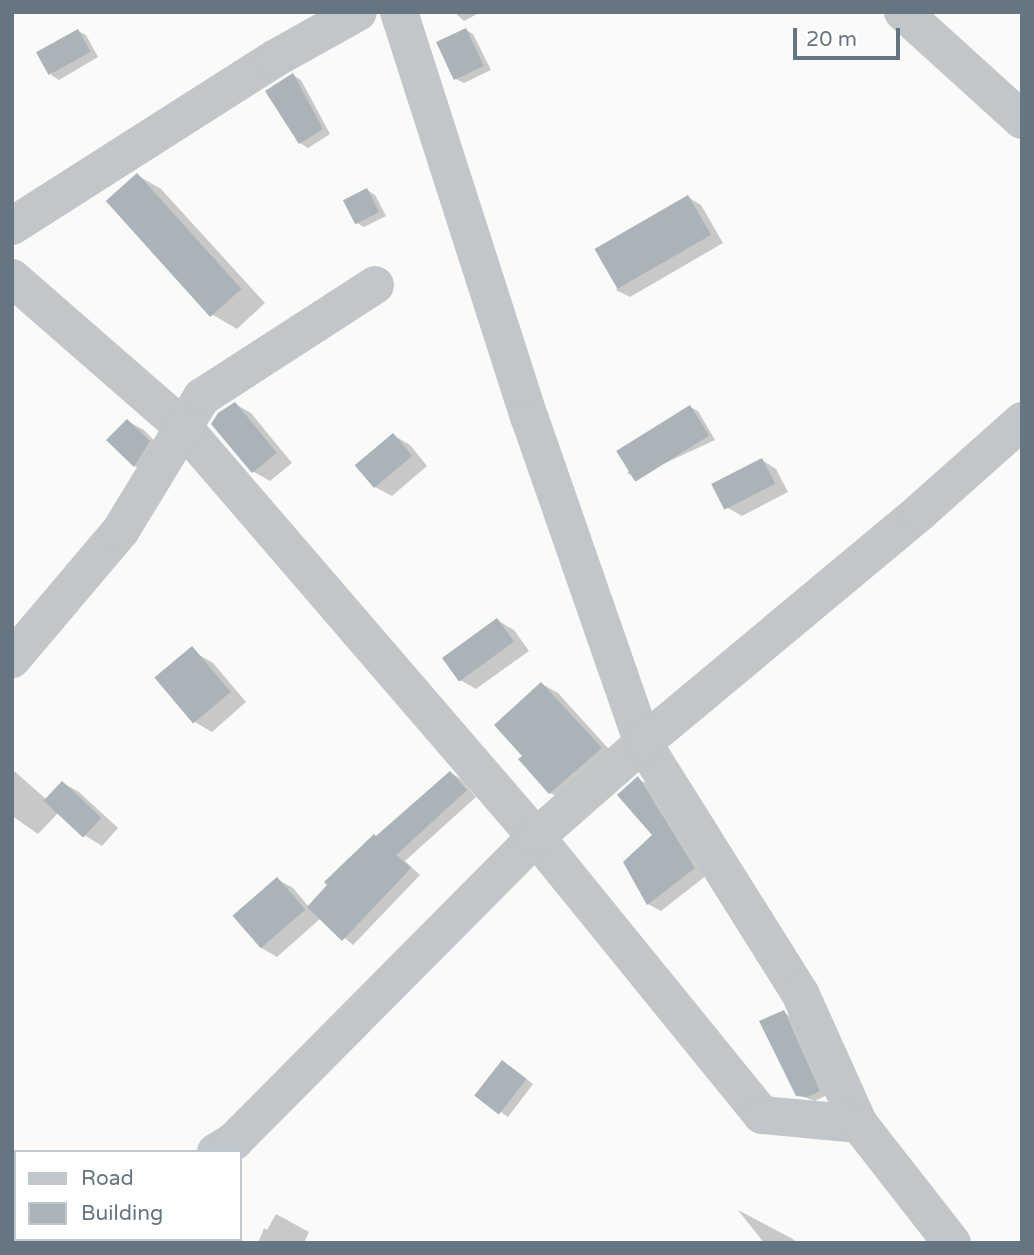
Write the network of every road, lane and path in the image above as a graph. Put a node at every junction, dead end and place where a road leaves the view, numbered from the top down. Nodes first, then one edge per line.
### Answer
1 (358, 12) edge
2 (399, 12) edge
3 (903, 12) edge
4 (1022, 120) edge
5 (12, 226) edge
6 (12, 278) edge
7 (375, 285) dead end
8 (1022, 422) edge
9 (184, 428) junction
10 (12, 659) edge
11 (643, 743) junction
12 (536, 837) junction
13 (859, 1124) junction
14 (219, 1150) edge
15 (952, 1243) edge

1 - 5 street
2 - 11 street
3 - 4 street
6 - 9 street
7 - 9 street
8 - 11 street
9 - 10 street
9 - 12 street
11 - 12 street
11 - 13 street
12 - 13 street
12 - 14 street
13 - 15 street

